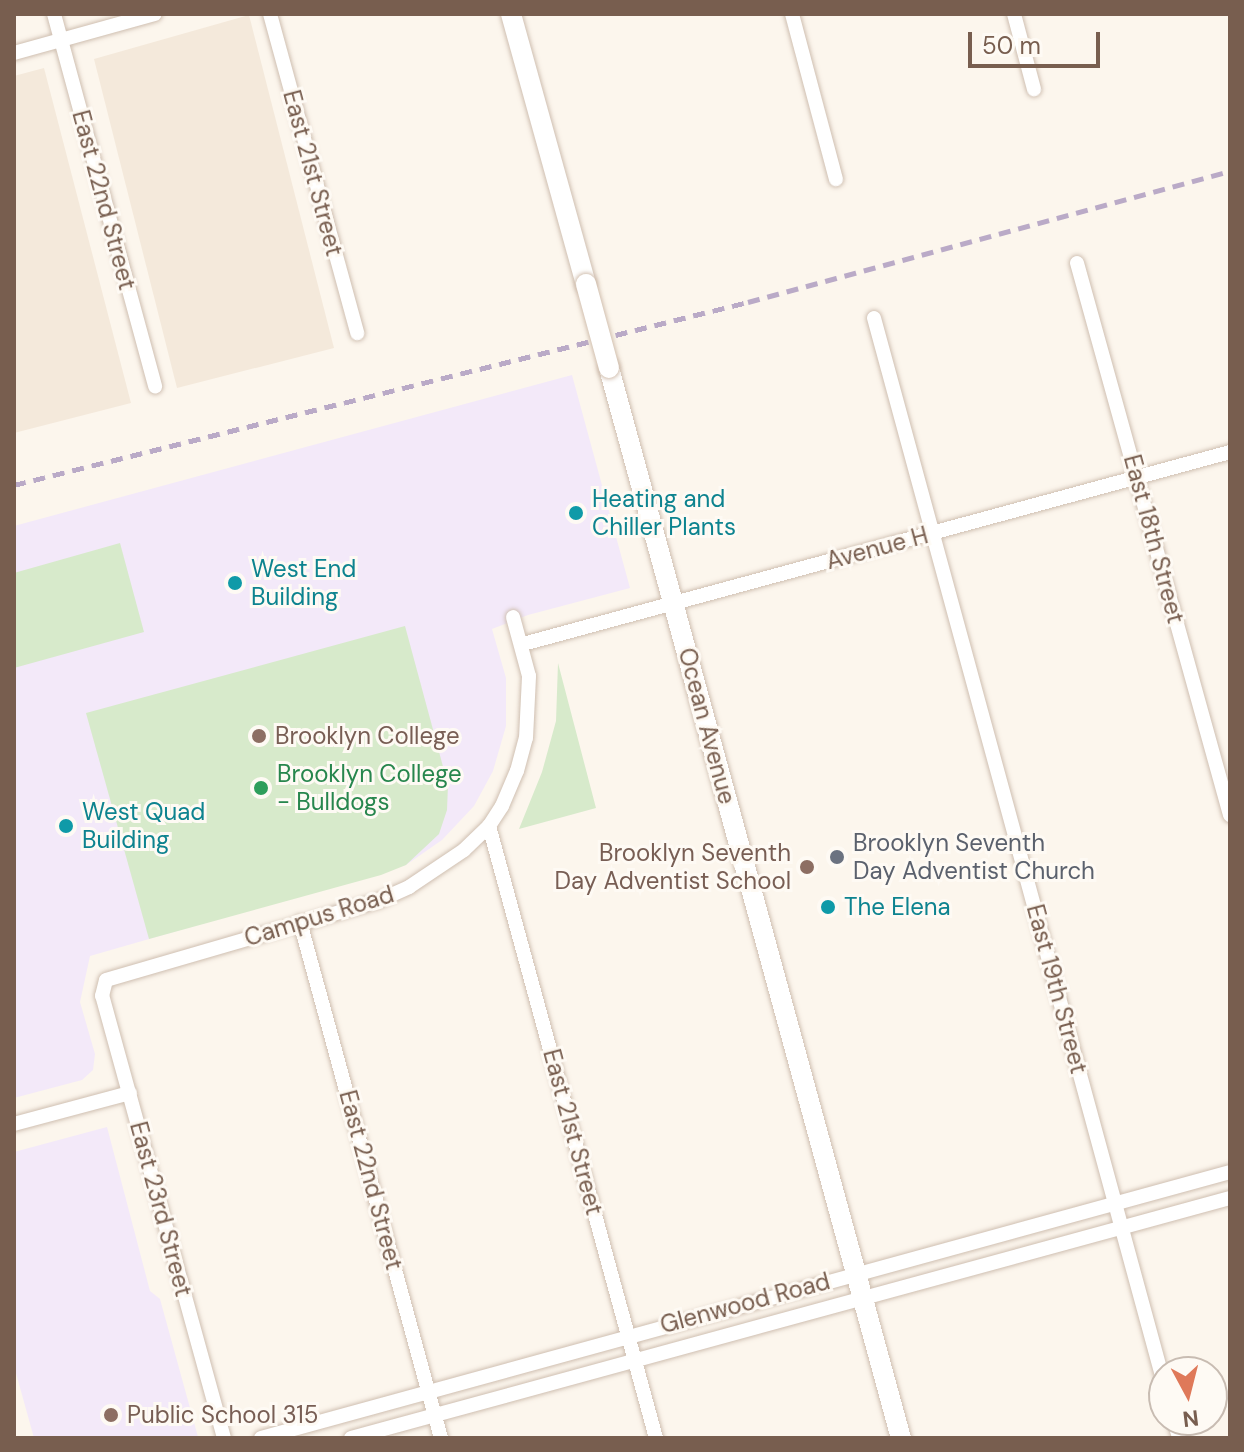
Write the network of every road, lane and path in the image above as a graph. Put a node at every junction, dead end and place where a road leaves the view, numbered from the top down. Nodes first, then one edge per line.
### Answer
1 (54, 14) edge
2 (155, 14) edge
3 (270, 14) edge
4 (511, 14) edge
5 (792, 14) edge
6 (1014, 14) edge
7 (61, 40) junction
8 (14, 53) edge
9 (1034, 89) dead end
10 (836, 179) dead end
11 (1077, 263) dead end
12 (874, 318) dead end
13 (357, 333) dead end
14 (155, 387) dead end
15 (1230, 452) edge
16 (1137, 477) junction
17 (932, 533) junction
18 (673, 603) junction
19 (513, 617) dead end
20 (523, 644) junction
21 (1230, 815) edge
22 (489, 826) junction
23 (300, 922) junction
24 (106, 980) joint
25 (130, 1093) junction
26 (14, 1124) edge
27 (1230, 1172) edge
28 (1230, 1198) edge
29 (1115, 1203) junction
30 (1122, 1228) junction
31 (857, 1273) junction
32 (863, 1298) junction
33 (628, 1335) junction
34 (1157, 1356) edge
35 (635, 1360) junction
36 (428, 1391) junction
37 (434, 1415) junction
38 (224, 1438) edge
39 (261, 1438) edge
40 (351, 1438) edge
41 (441, 1438) edge
42 (656, 1438) edge
43 (901, 1438) edge

1 - 7 street, East 22nd Street
2 - 7 street
3 - 13 street, East 21st Street
4 - 18 main road, Ocean Avenue, bridge
5 - 10 street
6 - 9 street
7 - 8 street
7 - 14 street, East 22nd Street
11 - 16 street, East 18th Street
12 - 17 street, East 19th Street
15 - 16 street, Avenue H
16 - 17 street, Avenue H
16 - 21 street, East 18th Street
17 - 18 street, Avenue H
17 - 29 street, East 19th Street
18 - 20 street, Avenue H
18 - 31 main road, Ocean Avenue
19 - 20 street, Campus Road
20 - 22 street, Campus Road
22 - 23 street, Campus Road
22 - 33 street, East 21st Street
23 - 24 street, Campus Road
23 - 36 street, East 22nd Street
24 - 25 street, East 23rd Street
25 - 26 street
25 - 38 street, East 23rd Street
27 - 29 street, Glenwood Road
28 - 30 street, Glenwood Road
29 - 30 street, East 19th Street
29 - 31 street, Glenwood Road
30 - 32 street, Glenwood Road
30 - 34 street, East 19th Street
31 - 32 main road, Ocean Avenue
31 - 33 street, Glenwood Road
32 - 35 street, Glenwood Road
32 - 43 main road, Ocean Avenue
33 - 35 street, East 21st Street
33 - 36 street, Glenwood Road
35 - 37 street, Glenwood Road
35 - 42 street, East 21st Street
36 - 37 street, East 22nd Street
36 - 39 street, Glenwood Road
37 - 40 street, Glenwood Road
37 - 41 street, East 22nd Street

